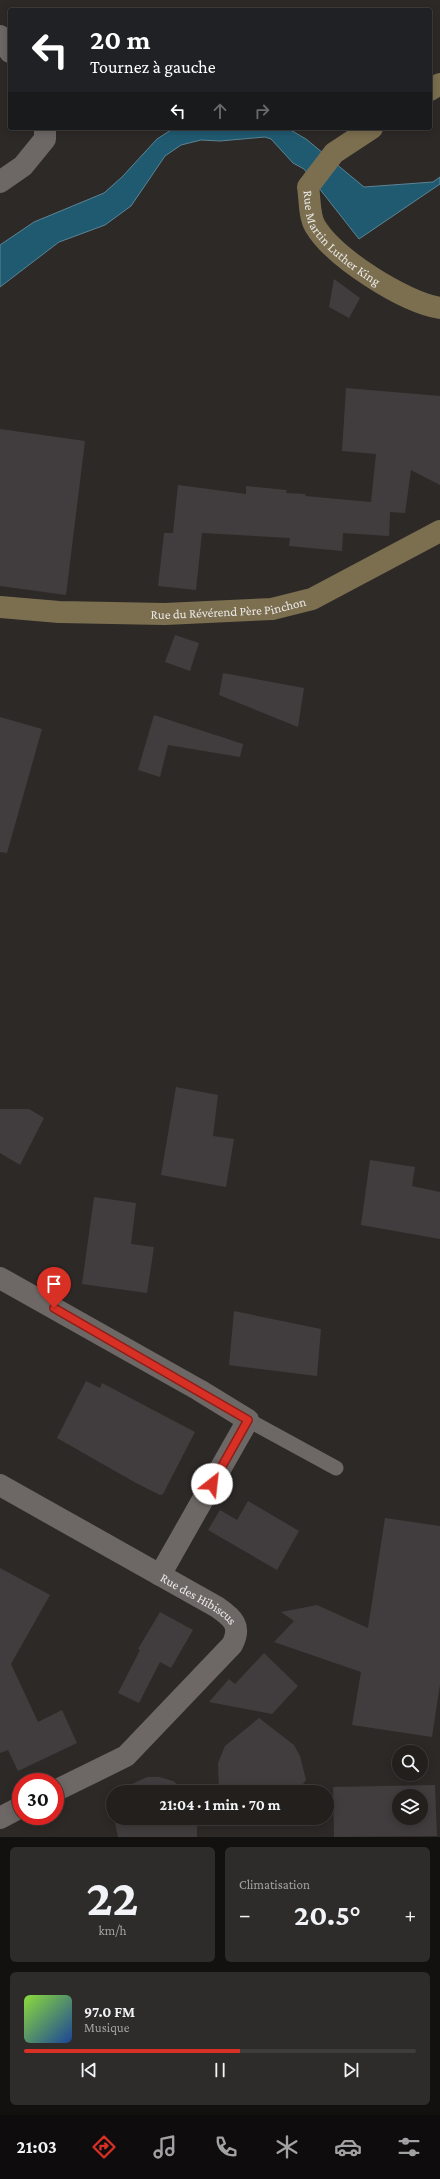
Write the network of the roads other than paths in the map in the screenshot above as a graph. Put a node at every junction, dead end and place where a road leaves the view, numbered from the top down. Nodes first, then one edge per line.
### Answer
1 (0, 36) edge
2 (8, 49) edge
3 (45, 130) edge
4 (369, 130) edge
5 (0, 182) edge
6 (440, 308) edge
7 (440, 531) edge
8 (0, 607) edge
9 (0, 1278) edge
10 (248, 1420) junction
11 (336, 1468) dead end
12 (0, 1485) edge
13 (160, 1575) junction
14 (64, 1787) edge
15 (12, 1812) edge
16 (0, 1818) edge

1 - 2 street
3 - 5 street
4 - 6 main road, Rue Martin Luther King
7 - 8 main road, Rue du Révérend Père Pinchon
9 - 10 street
10 - 11 lane
10 - 13 street
12 - 13 street, Rue des Hibiscus
13 - 14 street, Rue des Hibiscus
15 - 16 street

